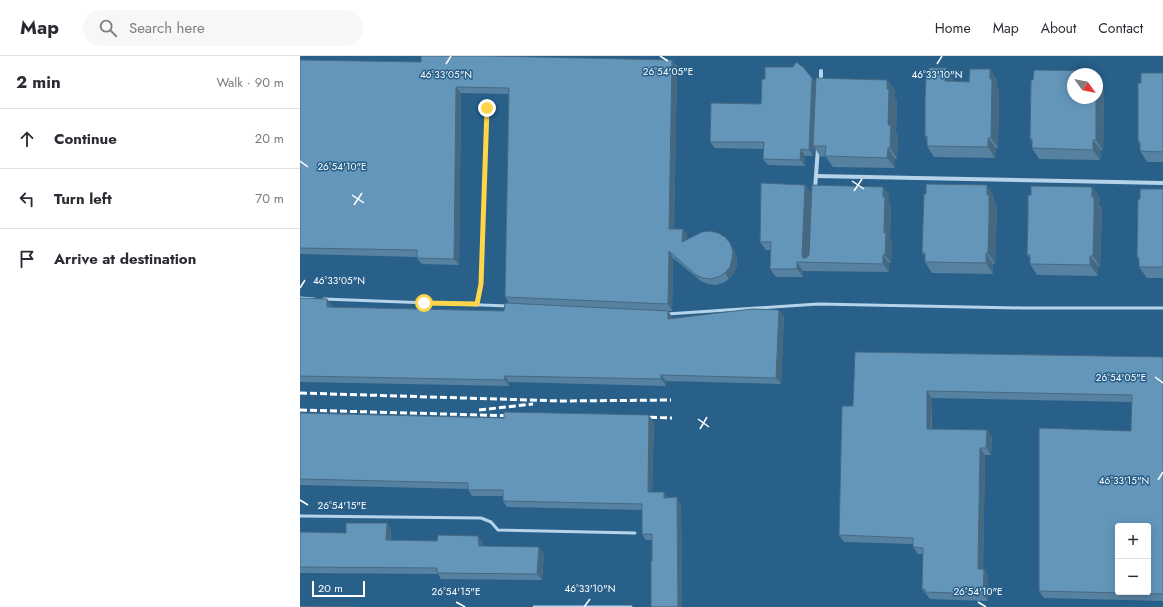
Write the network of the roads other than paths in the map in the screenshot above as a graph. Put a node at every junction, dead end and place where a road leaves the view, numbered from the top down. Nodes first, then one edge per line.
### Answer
1 (821, 71) dead end
2 (820, 86) edge
3 (487, 108) dead end
4 (818, 146) edge
5 (816, 176) junction
6 (1163, 184) edge
7 (815, 192) edge
8 (300, 298) edge
9 (316, 299) edge
10 (323, 299) edge
11 (477, 304) junction
12 (516, 307) edge
13 (1163, 308) edge
14 (661, 313) edge
15 (300, 516) edge
16 (635, 533) dead end
17 (534, 607) edge
18 (631, 607) edge

1 - 2 street
3 - 11 lane
4 - 5 street
5 - 6 street
5 - 7 street
8 - 9 lane
10 - 11 lane
11 - 12 lane
13 - 14 lane
15 - 16 lane
17 - 18 lane

